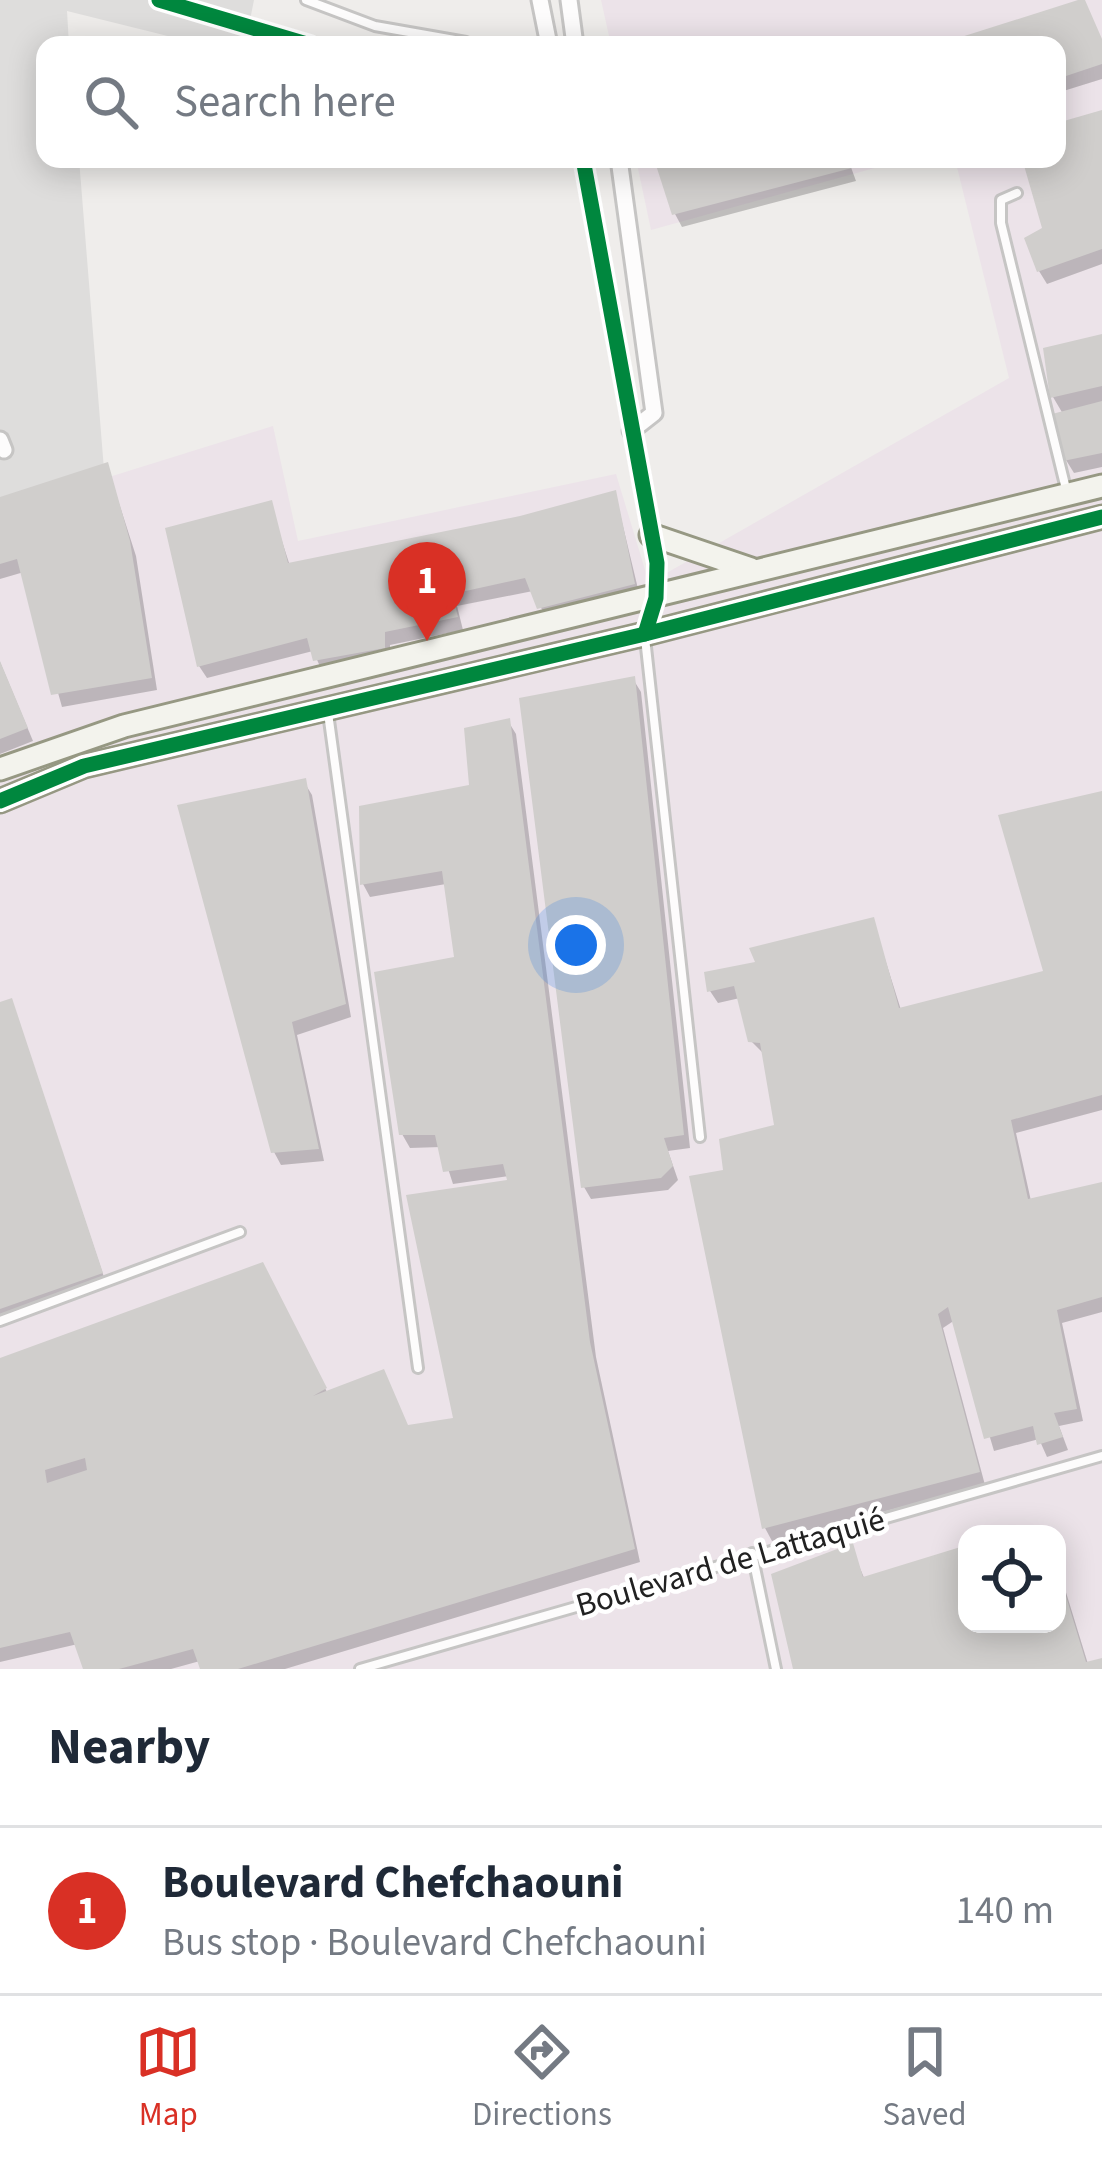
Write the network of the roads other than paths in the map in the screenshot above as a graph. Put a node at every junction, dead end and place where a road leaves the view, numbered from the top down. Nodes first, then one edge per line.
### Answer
1 (159, 0) edge
2 (306, 0) edge
3 (540, 0) edge
4 (569, 0) edge
5 (280, 36) edge
6 (432, 36) edge
7 (546, 36) edge
8 (574, 36) edge
9 (585, 168) edge
10 (620, 168) edge
11 (1017, 193) dead end
12 (631, 431) junction
13 (1102, 486) edge
14 (1067, 495) junction
15 (1102, 517) edge
16 (929, 529) junction
17 (651, 535) junction
18 (938, 559) junction
19 (758, 571) junction
20 (656, 598) junction
21 (645, 634) junction
22 (327, 706) junction
23 (0, 769) edge
24 (0, 801) edge
25 (700, 1137) dead end
26 (240, 1232) dead end
27 (0, 1321) edge
28 (418, 1369) dead end
29 (1102, 1456) edge
30 (752, 1553) junction
31 (360, 1669) edge
32 (776, 1669) edge

1 - 5 street
2 - 6 lane
3 - 7 street
4 - 8 street
9 - 12 street
10 - 12 street
11 - 14 lane
12 - 17 street
13 - 14 street
14 - 16 street
15 - 18 street
16 - 18 street
16 - 19 street
17 - 19 street
17 - 20 street
18 - 21 street
19 - 20 street
20 - 21 street
20 - 23 street
21 - 22 street
21 - 25 lane
22 - 24 street
22 - 28 lane
26 - 27 lane
29 - 30 lane, Boulevard de Lattaquié
30 - 31 lane, Boulevard de Lattaquié
30 - 32 lane

